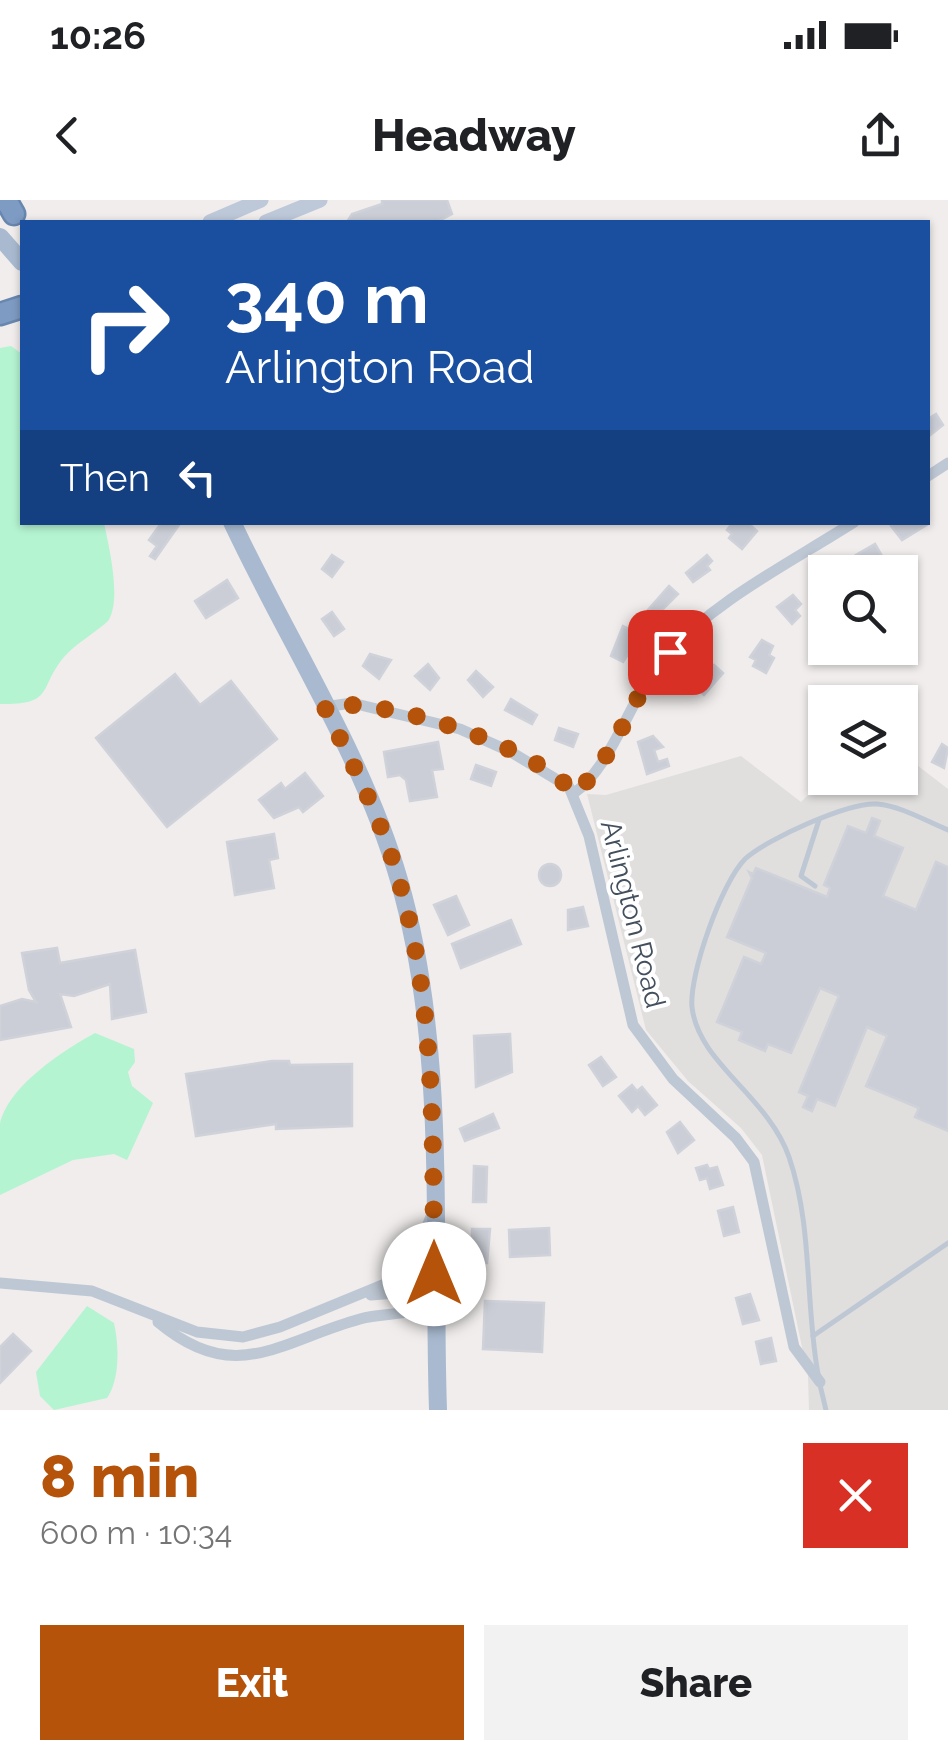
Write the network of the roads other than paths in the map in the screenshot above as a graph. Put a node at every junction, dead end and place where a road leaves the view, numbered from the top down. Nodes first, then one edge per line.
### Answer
1 (261, 200) edge
2 (320, 200) edge
3 (297, 210) junction
4 (215, 220) edge
5 (271, 220) edge
6 (279, 220) edge
7 (0, 237) edge
8 (20, 260) edge
9 (234, 525) edge
10 (849, 525) edge
11 (324, 706) junction
12 (574, 793) junction
13 (820, 820) junction
14 (948, 830) edge
15 (815, 886) dead end
16 (434, 1210) junction
17 (948, 1243) edge
18 (0, 1283) edge
19 (341, 1302) junction
20 (434, 1302) junction
21 (151, 1316) junction
22 (813, 1336) junction
23 (820, 1382) junction
24 (438, 1410) edge
25 (826, 1410) edge

1 - 4 main road
2 - 3 main road
3 - 5 main road
3 - 6 main road
7 - 8 main road
9 - 11 main road
10 - 12 street
11 - 12 street, Arlington Road
11 - 16 main road
12 - 23 street, Arlington Road
13 - 14 lane
13 - 15 lane
13 - 22 lane
16 - 19 street
16 - 20 main road
17 - 22 lane
18 - 21 street
19 - 20 street
19 - 21 street
20 - 21 street
20 - 24 main road
22 - 23 lane
23 - 25 lane

